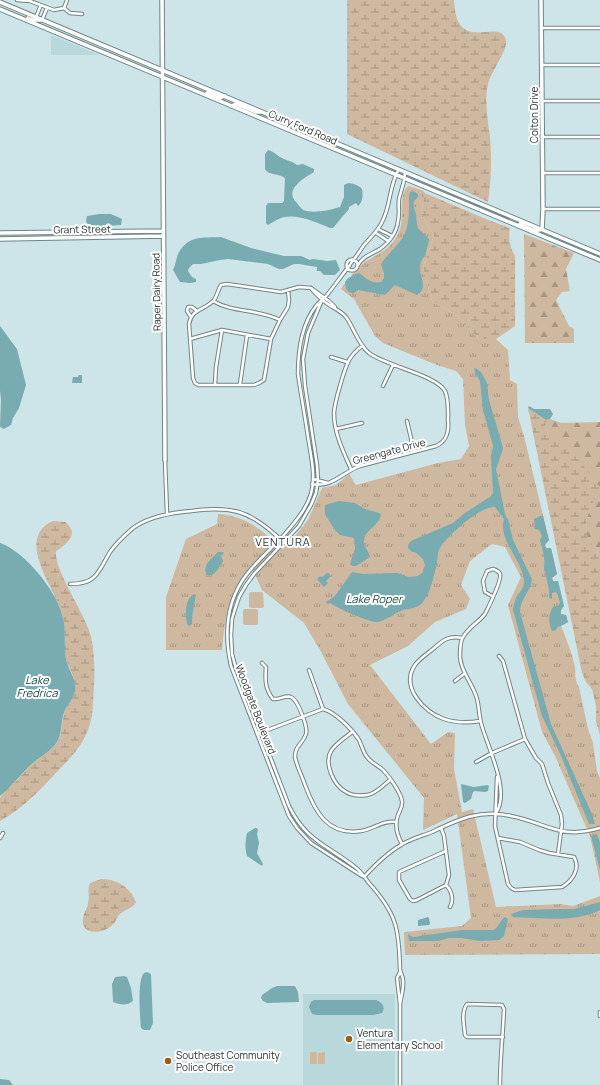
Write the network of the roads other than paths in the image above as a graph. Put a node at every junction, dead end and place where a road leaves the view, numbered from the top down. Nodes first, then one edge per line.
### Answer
1 (17, 0) edge
2 (67, 0) edge
3 (162, 0) edge
4 (541, 0) edge
5 (0, 2) edge
6 (41, 6) junction
7 (47, 8) junction
8 (64, 8) junction
9 (0, 9) edge
10 (8, 12) junction
11 (82, 14) dead end
12 (36, 17) junction
13 (42, 20) junction
14 (41, 26) junction
15 (542, 28) junction
16 (600, 28) edge
17 (84, 37) junction
18 (74, 39) junction
19 (100, 44) junction
20 (542, 65) junction
21 (600, 65) edge
22 (162, 70) junction
23 (163, 77) junction
24 (187, 87) junction
25 (225, 96) junction
26 (542, 101) junction
27 (600, 101) edge
28 (231, 106) junction
29 (264, 113) junction
30 (309, 132) junction
31 (600, 136) edge
32 (542, 137) junction
33 (307, 138) junction
34 (399, 169) junction
35 (405, 172) junction
36 (543, 173) junction
37 (600, 173) edge
38 (396, 175) junction
39 (405, 179) junction
40 (472, 207) junction
41 (543, 209) junction
42 (600, 209) edge
43 (378, 229) junction
44 (542, 229) junction
45 (163, 231) junction
46 (0, 233) edge
47 (19, 233) junction
48 (376, 233) junction
49 (163, 236) junction
50 (392, 236) junction
51 (543, 237) junction
52 (20, 238) junction
53 (0, 239) edge
54 (388, 241) junction
55 (600, 254) edge
56 (354, 259) junction
57 (600, 260) edge
58 (358, 265) junction
59 (350, 266) junction
60 (288, 290) junction
61 (324, 299) junction
62 (213, 301) junction
63 (196, 311) junction
64 (191, 317) junction
65 (280, 320) junction
66 (222, 330) junction
67 (247, 335) junction
68 (190, 339) junction
69 (271, 339) junction
70 (362, 346) junction
71 (330, 357) dead end
72 (347, 362) junction
73 (393, 365) junction
74 (215, 384) junction
75 (240, 384) junction
76 (383, 386) dead end
77 (407, 421) dead end
78 (362, 424) dead end
79 (336, 429) junction
80 (313, 438) junction
81 (308, 439) junction
82 (414, 451) junction
83 (166, 460) joint
84 (351, 469) junction
85 (313, 479) junction
86 (318, 480) junction
87 (312, 484) junction
88 (329, 484) junction
89 (318, 485) junction
90 (167, 513) junction
91 (280, 539) junction
92 (284, 543) junction
93 (70, 584) dead end
94 (492, 596) junction
95 (462, 638) junction
96 (499, 656) dead end
97 (262, 663) dead end
98 (231, 666) junction
99 (236, 667) junction
100 (309, 670) dead end
101 (233, 671) junction
102 (464, 674) junction
103 (455, 681) dead end
104 (322, 709) junction
105 (254, 714) junction
106 (250, 716) junction
107 (303, 717) junction
108 (256, 718) junction
109 (251, 719) junction
110 (480, 721) junction
111 (352, 732) junction
112 (261, 733) junction
113 (257, 734) junction
114 (525, 739) junction
115 (492, 753) junction
116 (476, 762) dead end
117 (390, 780) junction
118 (496, 813) junction
119 (293, 814) junction
120 (289, 816) junction
121 (295, 817) junction
122 (291, 820) junction
123 (396, 822) junction
124 (441, 828) junction
125 (600, 828) edge
126 (561, 831) junction
127 (3, 833) dead end
128 (0, 838) edge
129 (498, 838) junction
130 (402, 844) junction
131 (446, 851) junction
132 (558, 854) junction
133 (340, 856) junction
134 (337, 861) junction
135 (364, 877) junction
136 (446, 885) junction
137 (450, 907) dead end
138 (400, 971) junction
139 (400, 1004) junction
140 (600, 1012) edge
141 (600, 1016) edge
142 (503, 1037) junction
143 (400, 1085) edge
144 (500, 1085) edge

1 - 6 street
2 - 8 street
3 - 22 main road, Raper Dairy Road
4 - 15 main road, Colton Drive
5 - 12 main road, Curry Ford Road
6 - 7 street
6 - 12 street
7 - 8 street
7 - 13 street
8 - 11 street
9 - 10 main road, Curry Ford Road
10 - 13 main road
10 - 14 main road, Curry Ford Road
12 - 13 main road, Curry Ford Road
13 - 17 main road, Curry Ford Road
14 - 17 main road
14 - 18 main road, Curry Ford Road
15 - 16 street
15 - 20 main road, Colton Drive
17 - 19 main road, Curry Ford Road
18 - 19 main road
18 - 23 main road, Curry Ford Road
19 - 22 main road, Curry Ford Road
20 - 21 street
20 - 26 main road, Colton Drive
22 - 23 main road, Raper Dairy Road
22 - 25 main road, Curry Ford Road
23 - 24 main road, Curry Ford Road
23 - 45 main road, Raper Dairy Road
24 - 25 main road
24 - 28 main road, Curry Ford Road
25 - 29 main road, Curry Ford Road
26 - 27 street
26 - 32 main road, Colton Drive
28 - 29 main road
28 - 33 main road, Curry Ford Road
29 - 30 main road, Curry Ford Road
30 - 33 street
30 - 34 main road, Curry Ford Road
31 - 32 street
32 - 36 main road, Colton Drive
33 - 38 main road, Curry Ford Road
34 - 35 main road, Curry Ford Road
34 - 38 street, Woodgate Boulevard
35 - 39 street
35 - 44 main road, Curry Ford Road
36 - 37 street
36 - 41 main road, Colton Drive
38 - 39 main road, Curry Ford Road
38 - 43 street, Woodgate Boulevard
39 - 40 main road, Curry Ford Road
39 - 50 street
40 - 44 main road
40 - 51 main road, Curry Ford Road
41 - 42 street
41 - 44 main road, Colton Drive
43 - 48 street, Woodgate Boulevard
43 - 50 street
44 - 55 main road, Curry Ford Road
45 - 47 main road, Grant Street
45 - 49 main road, Raper Dairy Road
46 - 47 main road, Grant Street
47 - 52 street
48 - 54 street
48 - 56 street, Woodgate Boulevard
49 - 52 main road, Grant Street
49 - 83 main road, Raper Dairy Road
50 - 54 street
51 - 55 main road
51 - 57 main road, Curry Ford Road
52 - 53 main road, Grant Street
54 - 58 street
56 - 58 street
56 - 59 street, Woodgate Boulevard
56 - 59 street
58 - 59 street
59 - 61 street, Woodgate Boulevard
60 - 61 street
60 - 62 street
60 - 65 street
61 - 70 street
61 - 80 street, Woodgate Boulevard
61 - 81 street, Woodgate Boulevard
62 - 63 street
62 - 65 street
63 - 64 street
63 - 64 street
64 - 68 street
65 - 69 street
66 - 67 street
66 - 68 street
66 - 74 street
67 - 69 street
67 - 75 street
68 - 74 street
69 - 75 street
70 - 72 street
70 - 73 street
71 - 72 street
72 - 79 street
73 - 76 street
73 - 82 street, Greengate Drive
74 - 75 street
77 - 82 street
78 - 79 street
79 - 84 street
80 - 81 street
80 - 86 street, Woodgate Boulevard
81 - 85 street, Woodgate Boulevard
82 - 84 street, Greengate Drive
83 - 90 street, Raper Dairy Road
84 - 88 street, Greengate Drive
85 - 86 street
85 - 87 street, Woodgate Boulevard
86 - 88 street
86 - 89 street, Woodgate Boulevard
87 - 89 street, Greengate Drive
87 - 91 street, Woodgate Boulevard
88 - 89 street, Greengate Drive
89 - 92 street, Woodgate Boulevard
90 - 91 street
90 - 93 street
91 - 92 street
91 - 98 street, Woodgate Boulevard
92 - 99 street, Woodgate Boulevard
94 - 94 street
94 - 95 street
95 - 102 street
95 - 110 street
96 - 114 street
97 - 107 street
98 - 99 street
98 - 101 street, Woodgate Boulevard
99 - 101 street
99 - 105 street, Woodgate Boulevard
100 - 104 street
101 - 106 street, Woodgate Boulevard
102 - 103 street
102 - 110 street
104 - 107 street
104 - 111 street
105 - 106 street
105 - 108 street, Woodgate Boulevard
106 - 109 street, Woodgate Boulevard
107 - 112 street
107 - 123 street
108 - 109 street
108 - 112 street, Woodgate Boulevard
109 - 113 street, Woodgate Boulevard
110 - 115 street
111 - 117 street
111 - 117 street
112 - 113 street
112 - 119 street, Woodgate Boulevard
113 - 120 street, Woodgate Boulevard
114 - 115 street
114 - 126 street
115 - 116 street
115 - 118 street
117 - 123 street
118 - 124 street
118 - 126 street
118 - 129 street
119 - 120 street
119 - 121 street, Woodgate Boulevard
120 - 122 street, Woodgate Boulevard
121 - 122 street
121 - 133 street, Woodgate Boulevard
122 - 134 street, Woodgate Boulevard
123 - 130 street
124 - 130 street
124 - 131 street
125 - 126 street
126 - 132 street
127 - 128 street
129 - 132 street
129 - 132 street
130 - 135 street
131 - 136 street
131 - 136 street
133 - 134 street
133 - 135 street, Woodgate Boulevard
134 - 135 street, Woodgate Boulevard
135 - 138 street, Woodgate Boulevard
136 - 137 street
138 - 139 street, Woodgate Boulevard
138 - 139 street, Woodgate Boulevard
139 - 143 street, Woodgate Boulevard
140 - 141 street
142 - 142 street
142 - 144 street

